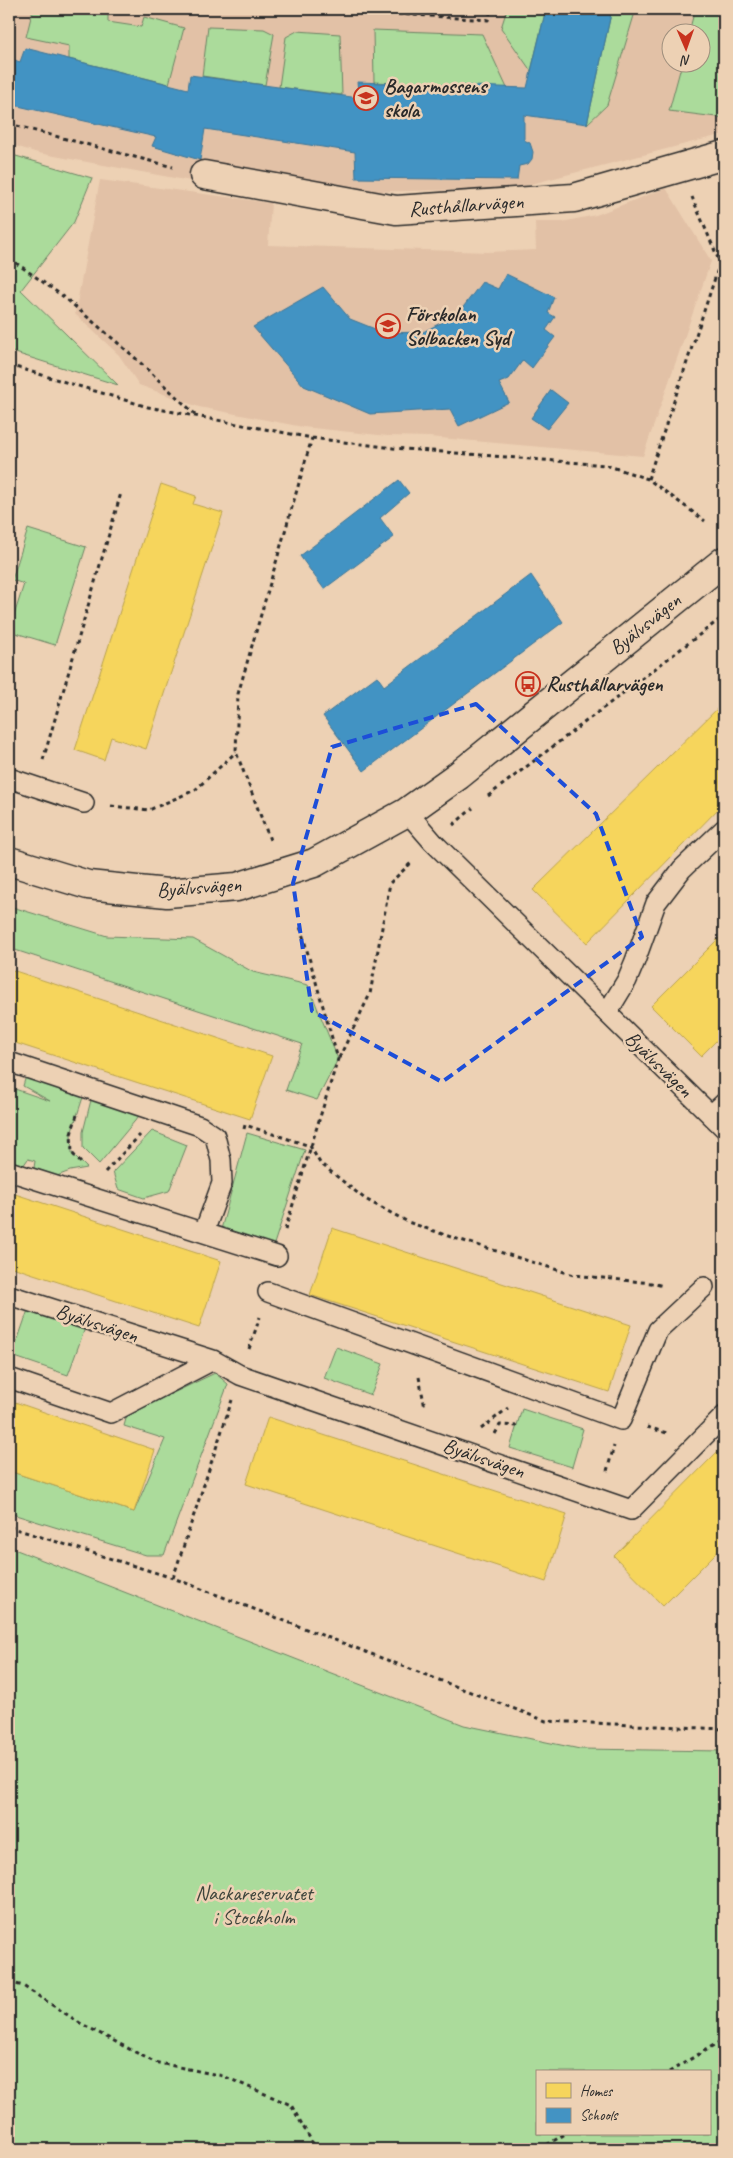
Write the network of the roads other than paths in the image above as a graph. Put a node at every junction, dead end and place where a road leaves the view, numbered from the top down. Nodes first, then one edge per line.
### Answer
1 (724, 155) edge
2 (204, 175) road end
3 (722, 561) edge
4 (9, 778) edge
5 (84, 803) road end
6 (407, 812) junction
7 (724, 829) edge
8 (9, 861) edge
9 (607, 1013) junction
10 (9, 1062) edge
11 (718, 1109) edge
12 (724, 1128) edge
13 (9, 1171) edge
14 (204, 1232) junction
15 (277, 1256) dead end
16 (700, 1291) road end
17 (268, 1292) dead end
18 (9, 1295) edge
19 (213, 1360) junction
20 (9, 1378) edge
21 (724, 1416) edge

1 - 2 street, Rusthållarvägen
3 - 6 street, Byälvsvägen
4 - 5 lane
6 - 8 street, Byälvsvägen
6 - 9 lane, Byälvsvägen
7 - 9 lane, Byälvsvägen
9 - 11 lane, Byälvsvägen
10 - 14 lane
11 - 12 lane, Byälvsvägen
13 - 14 lane
14 - 15 lane
16 - 17 lane
18 - 19 lane, Byälvsvägen
19 - 20 lane
19 - 21 lane, Byälvsvägen

